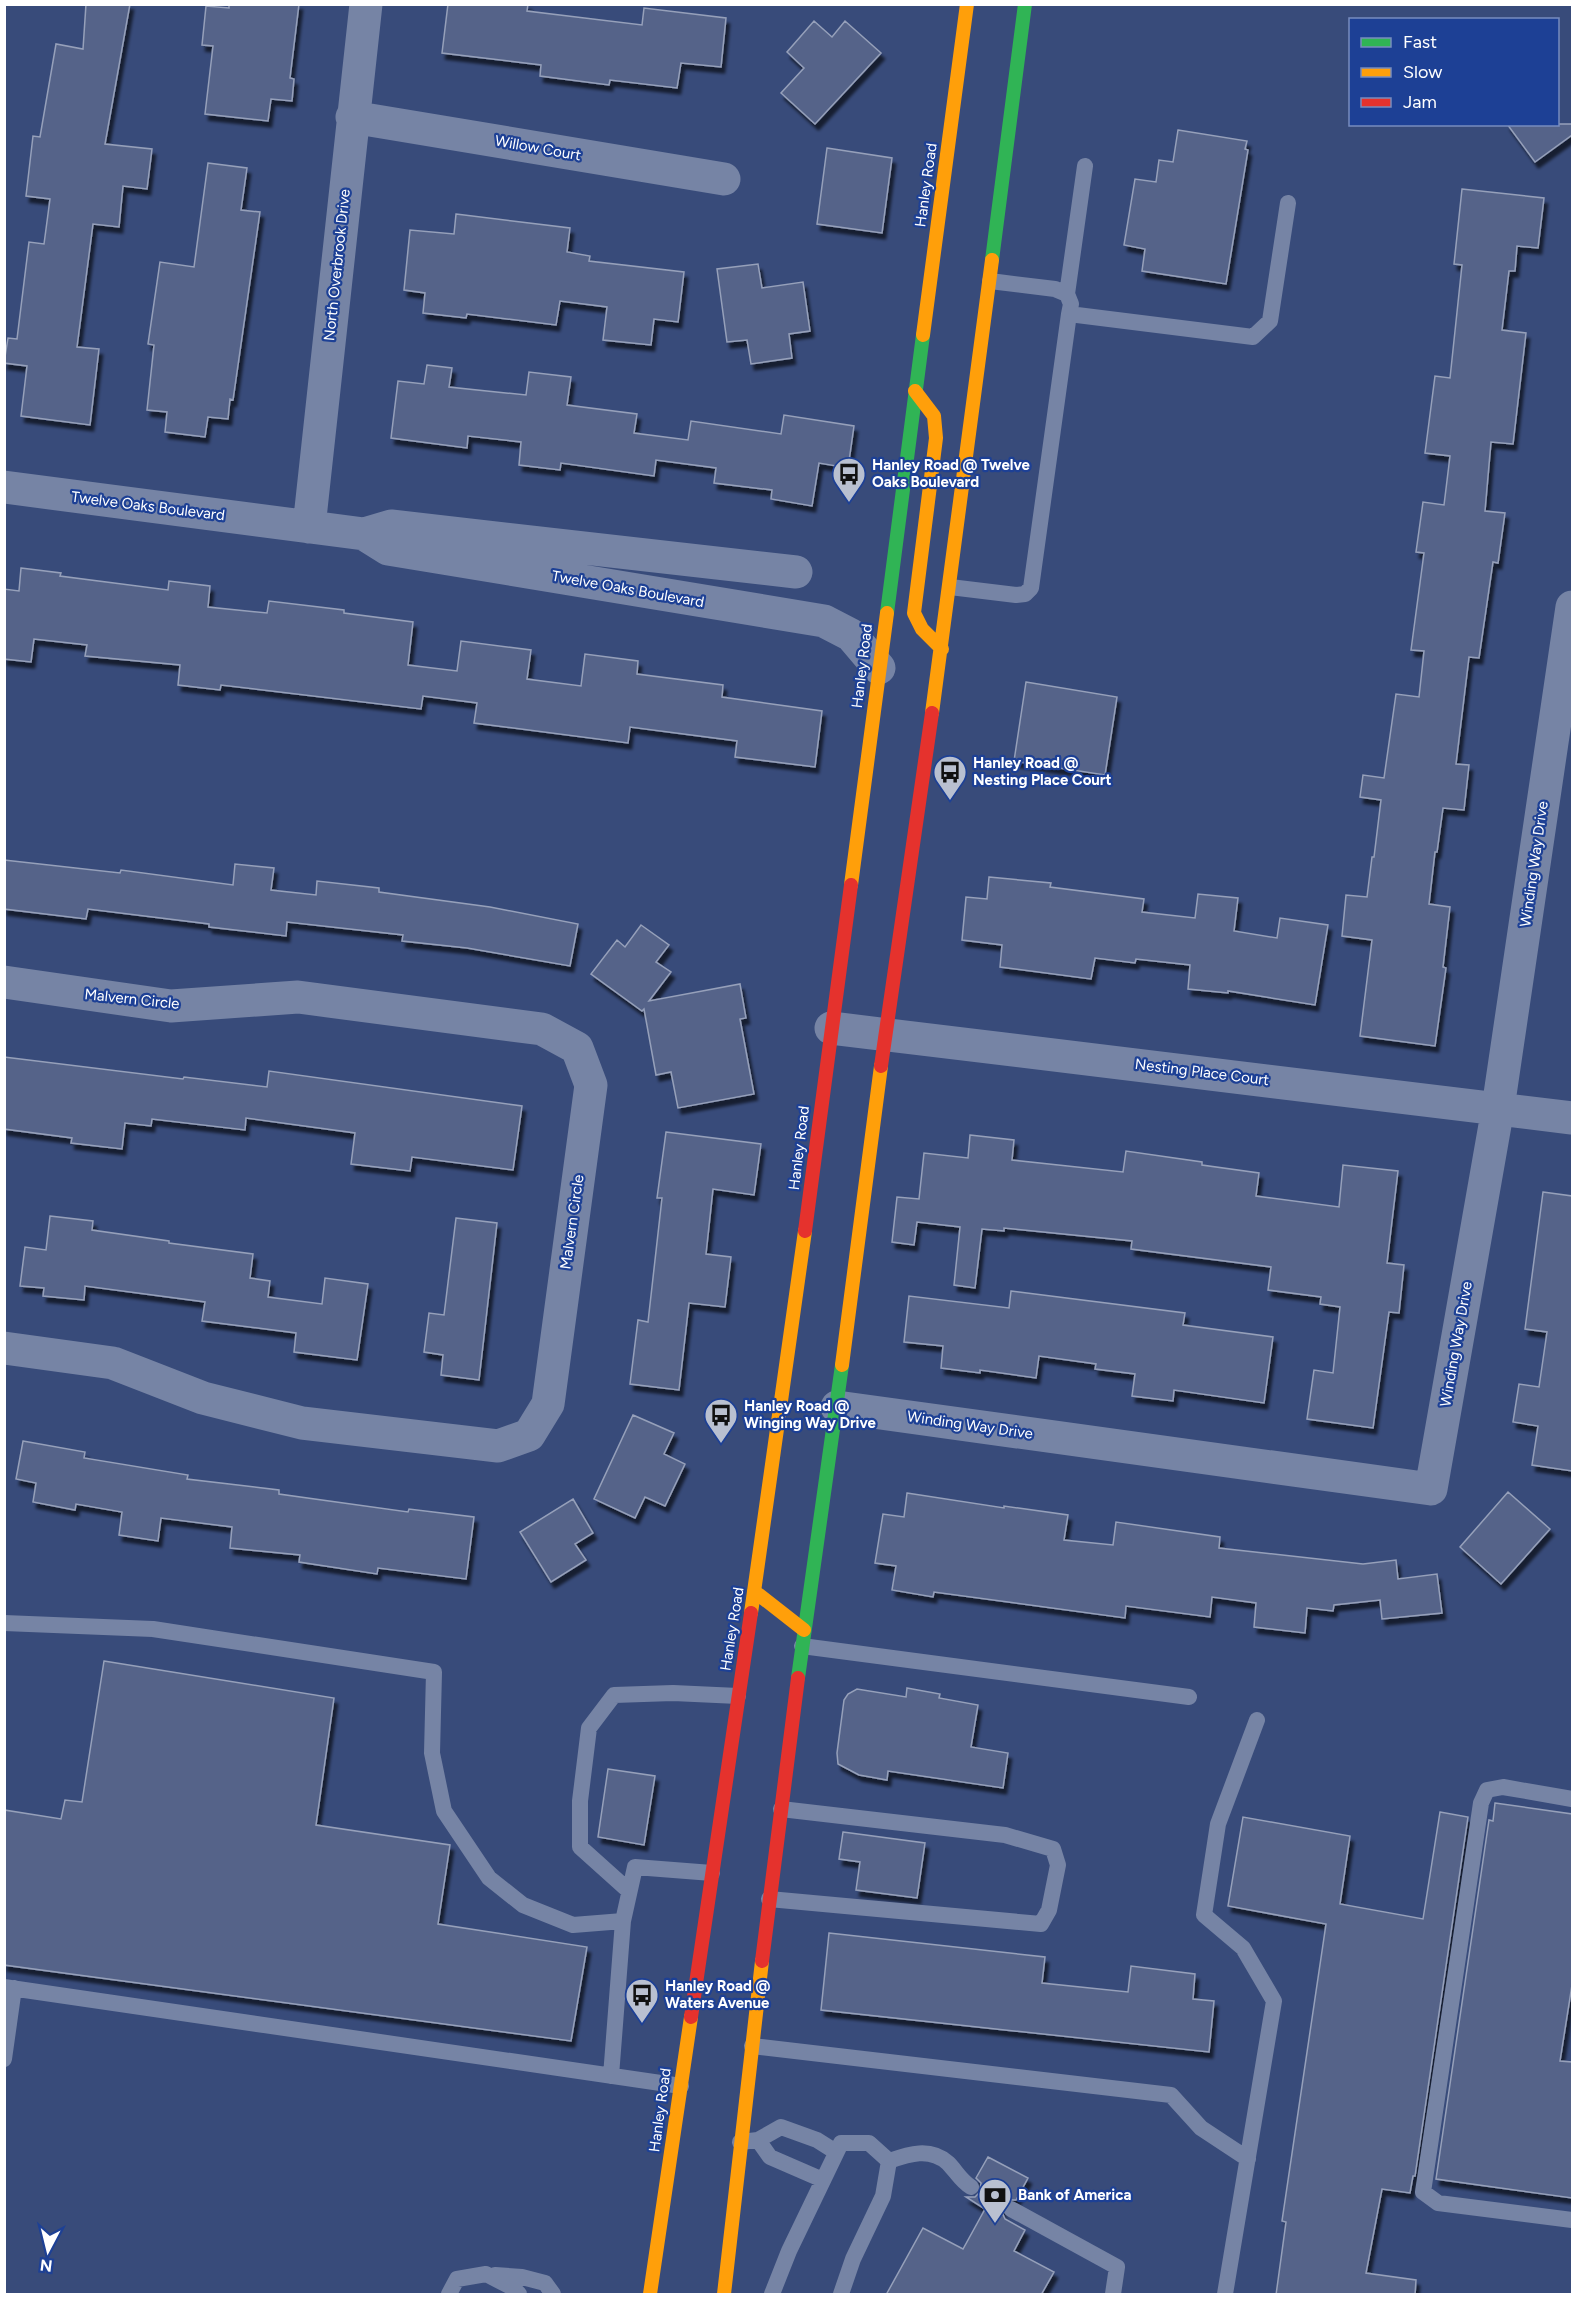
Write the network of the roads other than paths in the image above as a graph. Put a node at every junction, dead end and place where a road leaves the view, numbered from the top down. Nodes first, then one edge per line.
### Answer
1 (366, 4) edge
2 (967, 4) edge
3 (1025, 4) edge
4 (352, 117) junction
5 (1085, 166) dead end
6 (724, 179) dead end
7 (1288, 203) dead end
8 (990, 281) junction
9 (1067, 294) junction
10 (1069, 314) junction
11 (915, 391) junction
12 (4, 487) edge
13 (309, 527) junction
14 (364, 534) junction
15 (724, 563) junction
16 (796, 572) dead end
17 (950, 587) junction
18 (718, 604) junction
19 (1572, 607) edge
20 (942, 649) junction
21 (879, 668) junction
22 (4, 982) edge
23 (831, 1028) junction
24 (885, 1034) junction
25 (1498, 1108) junction
26 (1572, 1118) edge
27 (4, 1348) edge
28 (837, 1407) junction
29 (754, 1591) junction
30 (4, 1623) edge
31 (803, 1638) junction
32 (738, 1696) junction
33 (1189, 1697) dead end
34 (1257, 1720) dead end
35 (1572, 1799) edge
36 (781, 1809) junction
37 (712, 1873) junction
38 (629, 1891) junction
39 (769, 1899) junction
40 (623, 1921) junction
41 (9, 1988) edge
42 (752, 2046) junction
43 (4, 2059) edge
44 (611, 2076) junction
45 (681, 2086) junction
46 (758, 2140) junction
47 (740, 2142) junction
48 (836, 2152) junction
49 (1248, 2159) junction
50 (889, 2161) junction
51 (823, 2180) junction
52 (971, 2187) dead end
53 (1011, 2209) dead end
54 (1572, 2220) edge
55 (486, 2274) junction
56 (449, 2295) edge
57 (519, 2295) edge
58 (553, 2295) edge
59 (650, 2295) edge
60 (724, 2295) edge
61 (772, 2295) edge
62 (841, 2295) edge
63 (1113, 2295) edge
64 (1225, 2295) edge

1 - 4 street, North Overbrook Drive
2 - 11 main road, Hanley Road
3 - 8 main road
4 - 6 street, Willow Court
4 - 13 street, North Overbrook Drive
5 - 9 lane
7 - 10 lane
8 - 9 lane
8 - 17 main road
9 - 10 lane
10 - 17 lane
11 - 20 main road
11 - 21 main road, Hanley Road
12 - 13 street, Twelve Oaks Boulevard
13 - 14 street, Twelve Oaks Boulevard
14 - 15 street, Twelve Oaks Boulevard
14 - 18 street, Twelve Oaks Boulevard
15 - 16 street, Twelve Oaks Boulevard
15 - 18 street
17 - 20 main road
18 - 21 street, Twelve Oaks Boulevard
19 - 25 street, Winding Way Drive
20 - 24 main road
21 - 23 main road, Hanley Road
22 - 27 street, Malvern Circle
23 - 24 street, Nesting Place Court
23 - 29 main road, Hanley Road
24 - 25 street, Nesting Place Court
24 - 28 main road
25 - 26 street, Nesting Place Court
25 - 28 street, Winding Way Drive
28 - 31 main road
29 - 31 main road
29 - 32 main road, Hanley Road
30 - 40 lane
31 - 33 lane
31 - 36 main road
32 - 37 main road, Hanley Road
32 - 38 lane
34 - 49 lane
35 - 54 lane
36 - 39 main road
36 - 39 lane
37 - 38 lane
37 - 45 main road, Hanley Road
38 - 40 lane
39 - 42 main road
40 - 44 lane
41 - 43 lane
41 - 44 lane
42 - 47 main road
42 - 49 lane
44 - 45 lane
45 - 59 main road, Hanley Road
46 - 47 lane
46 - 48 lane
46 - 51 lane
47 - 60 main road
48 - 50 lane
48 - 51 lane
49 - 64 lane
50 - 52 lane
50 - 62 lane
51 - 61 lane
53 - 63 lane
55 - 56 lane
55 - 57 lane
55 - 58 lane

